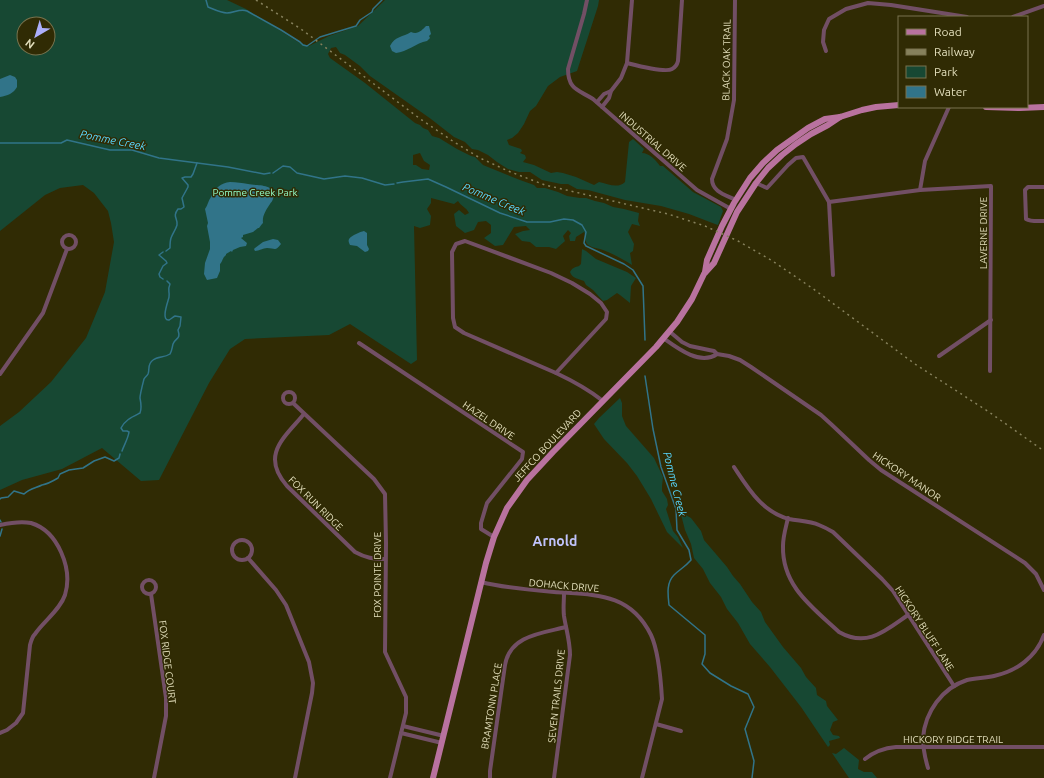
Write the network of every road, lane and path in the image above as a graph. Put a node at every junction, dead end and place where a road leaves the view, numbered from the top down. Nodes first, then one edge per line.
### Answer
1 (587, 0) edge
2 (632, 0) edge
3 (682, 0) edge
4 (734, 0) edge
5 (1044, 6) edge
6 (961, 16) edge
7 (1016, 16) edge
8 (826, 51) dead end
9 (627, 63) junction
10 (611, 91) junction
11 (603, 95) junction
12 (608, 100) junction
13 (596, 102) junction
14 (898, 105) edge
15 (602, 107) junction
16 (1044, 107) edge
17 (949, 108) edge
18 (1028, 108) edge
19 (840, 117) junction
20 (756, 183) junction
21 (1044, 187) edge
22 (920, 190) junction
23 (736, 200) junction
24 (829, 202) junction
25 (731, 209) junction
26 (1044, 221) edge
27 (67, 249) dead end
28 (704, 274) junction
29 (833, 275) dead end
30 (991, 320) junction
31 (669, 331) junction
32 (664, 338) junction
33 (359, 343) dead end
34 (717, 354) junction
35 (939, 356) dead end
36 (990, 371) dead end
37 (556, 373) junction
38 (0, 374) edge
39 (602, 401) junction
40 (293, 403) dead end
41 (304, 414) junction
42 (734, 466) dead end
43 (788, 518) junction
44 (0, 525) edge
45 (494, 537) junction
46 (248, 558) junction
47 (385, 559) junction
48 (481, 582) junction
49 (1044, 590) edge
50 (564, 593) junction
51 (151, 594) dead end
52 (908, 615) junction
53 (566, 628) junction
54 (1044, 635) edge
55 (954, 686) junction
56 (656, 724) junction
57 (403, 726) junction
58 (681, 731) dead end
59 (0, 733) edge
60 (401, 733) junction
61 (444, 736) junction
62 (442, 743) junction
63 (924, 747) junction
64 (1044, 747) edge
65 (865, 759) dead end
66 (928, 768) dead end
67 (154, 778) edge
68 (295, 778) edge
69 (390, 778) edge
70 (433, 778) edge
71 (490, 778) edge
72 (554, 778) edge
73 (642, 778) edge

1 - 13 street, INDUSTRIAL DRIVE
2 - 9 street
3 - 9 street
4 - 23 street, BLACK OAK TRAIL
5 - 7 street
6 - 8 street
9 - 10 street
10 - 11 street
10 - 12 street
11 - 12 street
11 - 13 street
12 - 15 street
13 - 15 street, INDUSTRIAL DRIVE
14 - 19 main road, JEFFCO BOULEVARD
15 - 25 street, INDUSTRIAL DRIVE
16 - 18 main road
17 - 22 street
19 - 20 main road, JEFFCO BOULEVARD
19 - 23 main road, JEFFCO BOULEVARD
20 - 24 street
20 - 28 main road, JEFFCO BOULEVARD
21 - 26 street
22 - 24 street, LAVERNE DRIVE
22 - 30 street, LAVERNE DRIVE
23 - 25 main road, JEFFCO BOULEVARD
24 - 29 street
25 - 28 main road, JEFFCO BOULEVARD
27 - 38 street
28 - 31 main road, JEFFCO BOULEVARD
30 - 35 street
30 - 36 street, LAVERNE DRIVE
31 - 32 main road, JEFFCO BOULEVARD
31 - 34 street, HICKORY MANOR
32 - 34 street, HICKORY MANOR
32 - 39 main road, JEFFCO BOULEVARD
33 - 45 street, HAZEL DRIVE
34 - 49 street, HICKORY MANOR
37 - 37 street
37 - 39 street
39 - 45 main road, JEFFCO BOULEVARD
40 - 41 street, FOX POINTE DRIVE
41 - 47 street, FOX POINTE DRIVE
41 - 47 street, FOX RUN RIDGE
42 - 43 street, HICKORY BLUFF LANE
43 - 52 street, HICKORY BLUFF LANE
43 - 52 street
44 - 59 street
45 - 48 main road, JEFFCO BOULEVARD
46 - 46 street
46 - 68 street
47 - 57 street, FOX POINTE DRIVE
48 - 50 street, DOHACK DRIVE
48 - 61 main road, JEFFCO BOULEVARD
50 - 53 street, SEVEN TRAILS DRIVE
50 - 56 street, DOHACK DRIVE
51 - 67 street, FOX RIDGE COURT
52 - 55 street, HICKORY BLUFF LANE
53 - 71 street, BRAMTONN PLACE
53 - 72 street, SEVEN TRAILS DRIVE
54 - 55 street
55 - 63 street
56 - 58 street
56 - 73 street, DOHACK DRIVE
57 - 60 street, FOX POINTE DRIVE
57 - 61 street
60 - 62 street
60 - 69 street, FOX POINTE DRIVE
61 - 62 main road, JEFFCO BOULEVARD
62 - 70 main road, JEFFCO BOULEVARD
63 - 64 street, HICKORY RIDGE TRAIL
63 - 65 street, HICKORY RIDGE TRAIL
63 - 66 street

